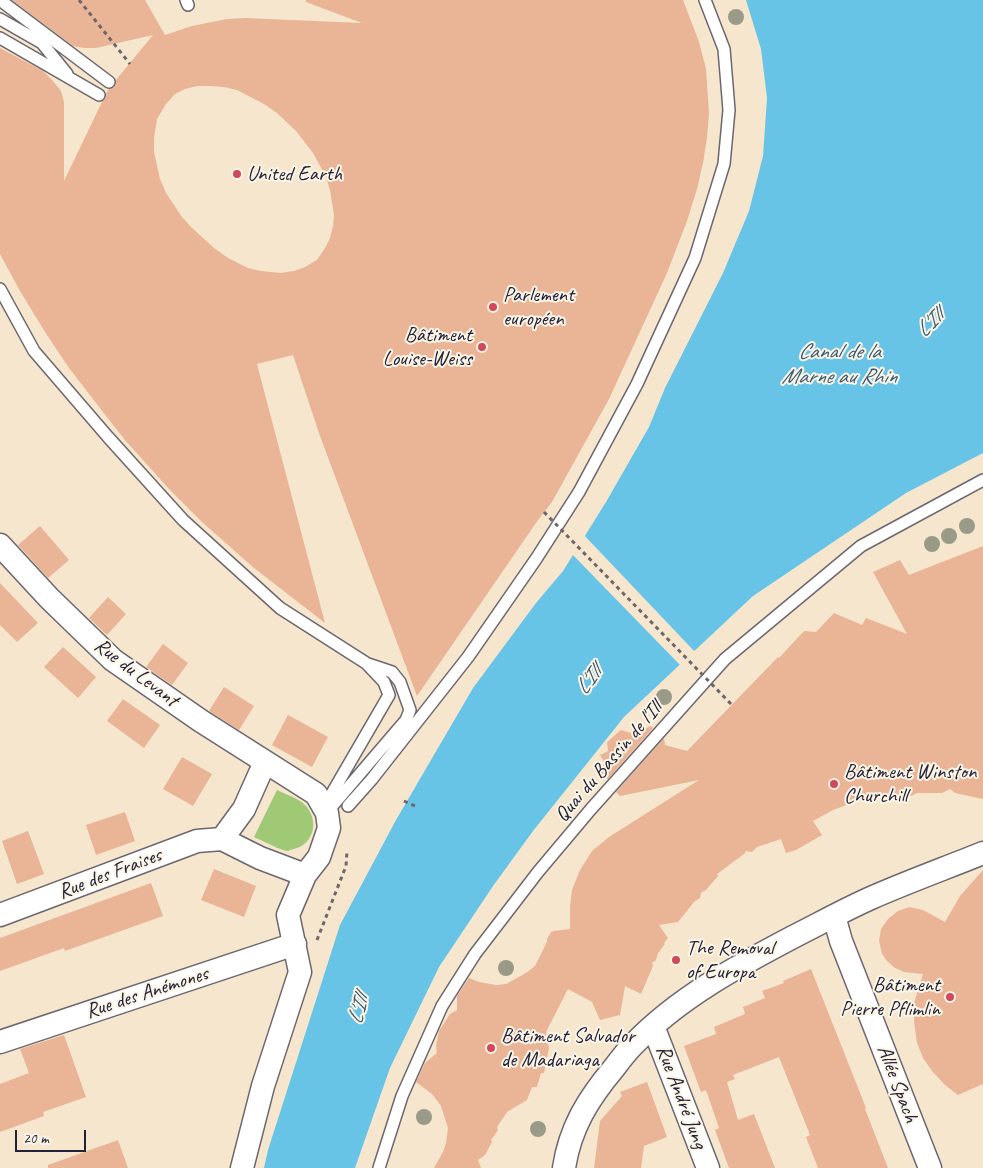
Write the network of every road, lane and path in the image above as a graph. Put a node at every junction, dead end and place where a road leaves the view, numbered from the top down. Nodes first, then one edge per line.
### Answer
1 (0, 0) edge
2 (79, 0) edge
3 (705, 0) edge
4 (0, 19) edge
5 (0, 38) edge
6 (130, 64) dead end
7 (71, 78) junction
8 (109, 82) dead end
9 (99, 95) dead end
10 (0, 289) edge
11 (983, 480) edge
12 (544, 512) dead end
13 (0, 545) edge
14 (366, 663) junction
15 (732, 705) dead end
16 (265, 762) junction
17 (404, 801) dead end
18 (348, 806) dead end
19 (415, 806) dead end
20 (325, 810) junction
21 (222, 839) junction
22 (347, 848) dead end
23 (983, 853) edge
24 (305, 875) junction
25 (0, 916) edge
26 (834, 916) junction
27 (317, 941) dead end
28 (295, 944) junction
29 (654, 1026) junction
30 (0, 1042) edge
31 (242, 1168) edge
32 (379, 1168) edge
33 (564, 1168) edge
34 (708, 1168) edge
35 (930, 1168) edge

1 - 8 lane
2 - 6 path
3 - 18 lane
4 - 7 lane
5 - 7 lane
7 - 9 lane
10 - 14 lane
11 - 32 lane, Quai du Bassin de l'Ill
12 - 15 path, bridge
13 - 16 street, Rue du Levant
14 - 20 lane
14 - 20 lane
16 - 20 street, Rue du Levant
16 - 21 street
17 - 19 path
20 - 24 street
21 - 24 street
21 - 25 street, Rue des Fraises
22 - 27 path
23 - 26 street
24 - 28 street
26 - 29 street
26 - 35 street, Allée Spach
28 - 30 street, Rue des Anémones
28 - 31 street
29 - 33 street
29 - 34 street, Rue André Jung

